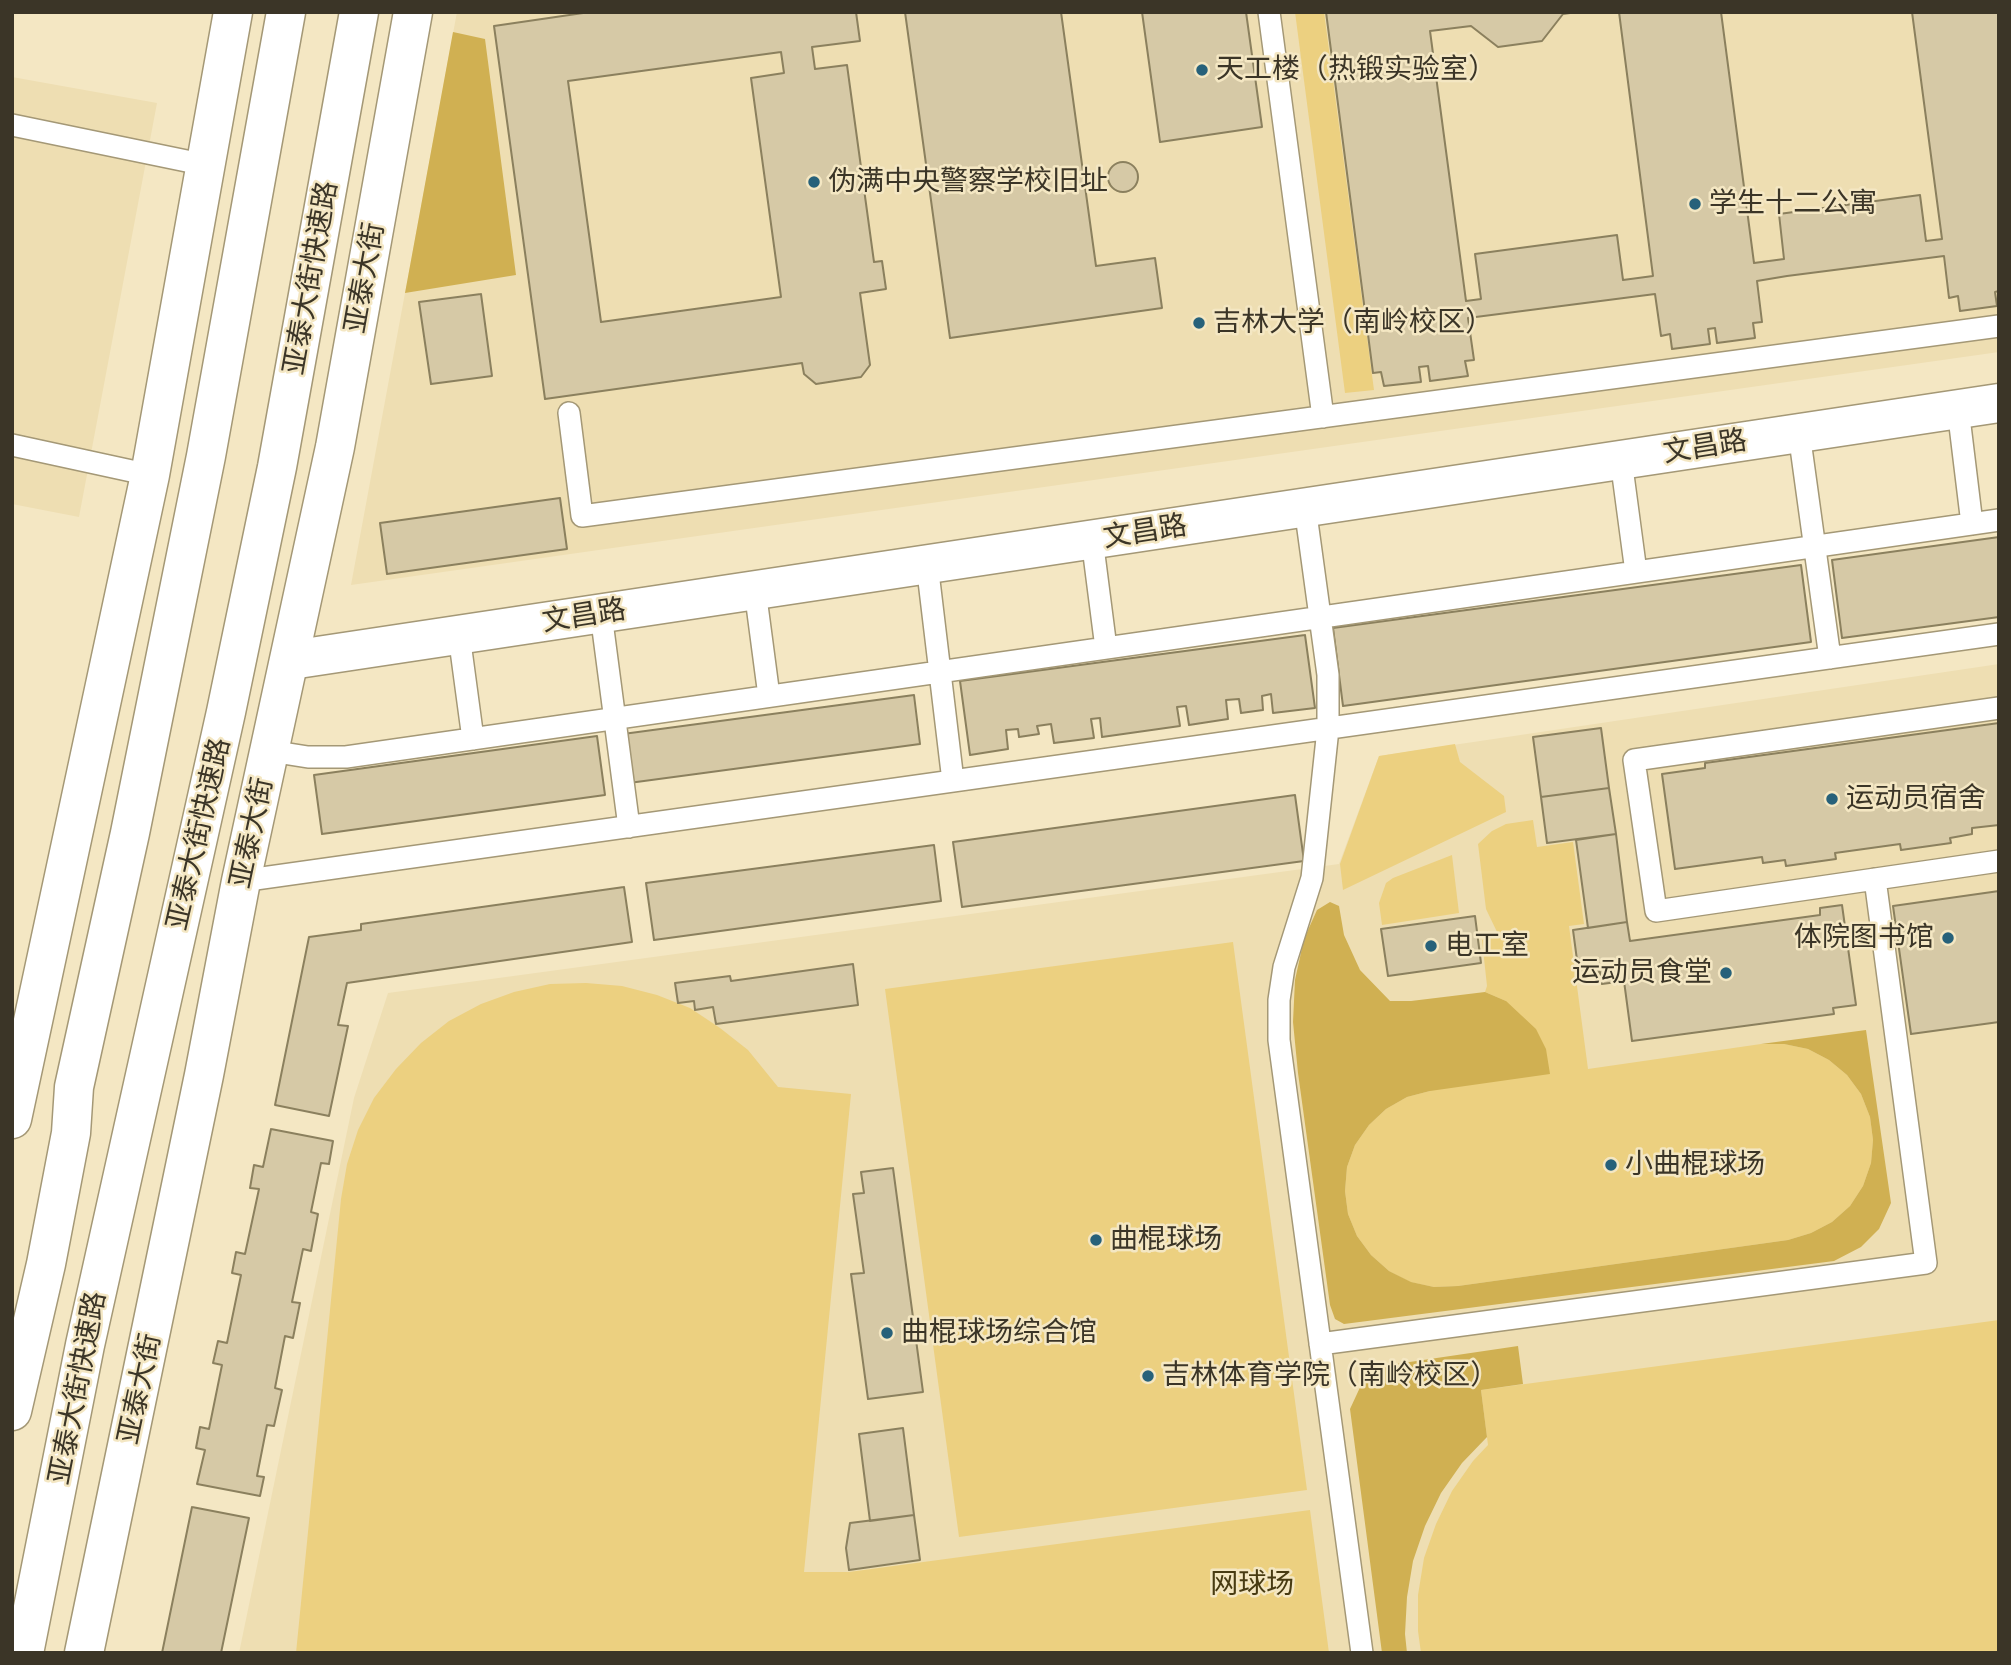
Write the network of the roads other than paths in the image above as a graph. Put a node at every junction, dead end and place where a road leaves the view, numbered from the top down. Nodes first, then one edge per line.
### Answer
1 (233, 12) edge
2 (286, 12) edge
3 (359, 12) edge
4 (413, 12) edge
5 (1269, 12) edge
6 (12, 125) edge
7 (206, 165) junction
8 (1999, 326) edge
9 (1999, 403) edge
10 (1958, 409) junction
11 (569, 413) dead end
12 (1322, 417) junction
13 (1799, 433) junction
14 (12, 445) edge
15 (1621, 460) junction
16 (150, 475) junction
17 (1305, 507) junction
18 (1999, 520) edge
19 (1972, 524) junction
20 (1092, 540) junction
21 (1815, 546) junction
22 (926, 564) junction
23 (1636, 572) junction
24 (755, 590) junction
25 (601, 614) junction
26 (1320, 617) junction
27 (1999, 634) edge
28 (459, 635) junction
29 (1106, 648) junction
30 (1830, 658) junction
31 (291, 660) junction
32 (940, 672) junction
33 (769, 696) junction
34 (1999, 708) edge
35 (615, 718) junction
36 (1328, 729) junction
37 (472, 739) junction
38 (270, 751) junction
39 (953, 781) junction
40 (629, 827) junction
41 (1999, 861) edge
42 (1875, 879) junction
43 (241, 881) junction
44 (12, 1119) edge
45 (12, 1278) edge
46 (1320, 1344) junction
47 (24, 1351) junction
48 (12, 1411) edge
49 (24, 1653) edge
50 (84, 1653) edge
51 (1362, 1653) edge

1 - 7 main road
2 - 47 main road, 亚泰大街快速路
3 - 49 main road, 亚泰大街快速路
4 - 31 main road, 亚泰大街
5 - 12 lane
6 - 7 lane
7 - 16 main road
8 - 12 lane
9 - 10 main road, 文昌路
10 - 13 main road, 文昌路
10 - 19 lane
11 - 12 lane
13 - 15 main road, 文昌路
13 - 21 lane
14 - 16 lane
15 - 17 main road, 文昌路
15 - 23 lane
16 - 44 main road
17 - 20 main road, 文昌路
17 - 26 lane
18 - 19 lane
19 - 21 lane
20 - 22 main road, 文昌路
20 - 29 lane
21 - 23 lane
21 - 30 lane
22 - 24 main road, 文昌路
22 - 32 lane
23 - 26 lane
24 - 25 main road, 文昌路
24 - 33 lane
25 - 28 main road, 文昌路
25 - 35 lane
26 - 29 lane
26 - 36 lane
27 - 30 lane
28 - 31 main road, 文昌路
28 - 37 lane
29 - 32 lane
30 - 36 lane
31 - 38 main road, 亚泰大街
32 - 33 lane
32 - 39 lane
33 - 35 lane
34 - 42 lane
35 - 37 lane
35 - 40 lane
36 - 39 lane
36 - 46 lane
37 - 38 lane
38 - 43 main road, 亚泰大街
39 - 40 lane
40 - 43 lane
41 - 42 lane
42 - 46 lane
43 - 50 main road, 亚泰大街
45 - 47 main road
46 - 51 lane
47 - 48 main road, 亚泰大街快速路

